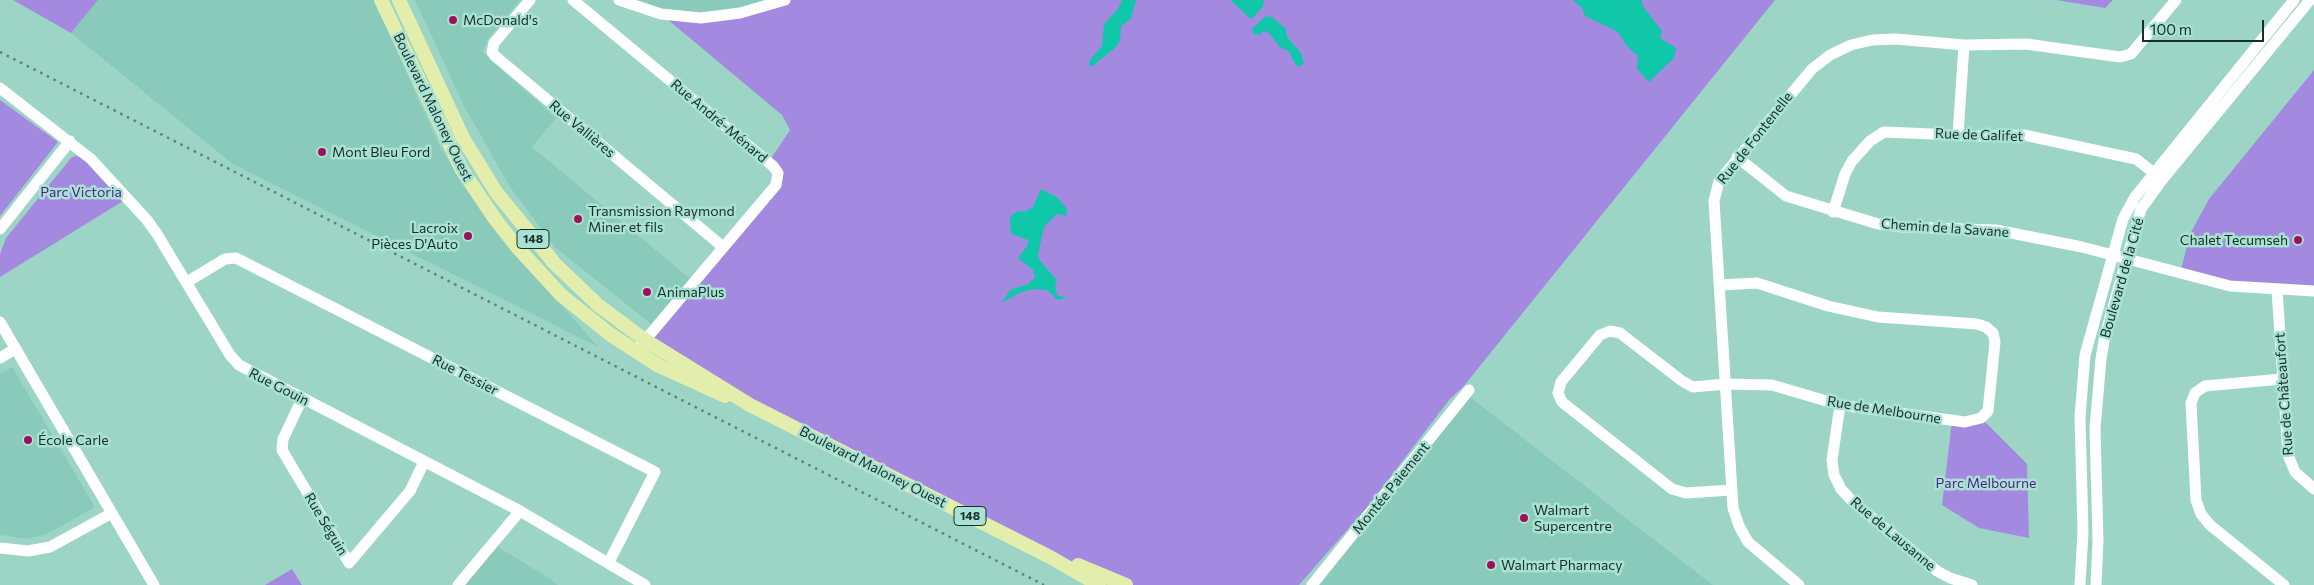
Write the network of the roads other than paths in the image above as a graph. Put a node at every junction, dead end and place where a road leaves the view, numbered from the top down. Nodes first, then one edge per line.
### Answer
1 (381, 0) edge
2 (399, 0) edge
3 (530, 0) edge
4 (572, 0) edge
5 (619, 0) edge
6 (784, 0) edge
7 (2176, 0) edge
8 (2294, 0) edge
9 (2310, 0) edge
10 (1964, 45) junction
11 (0, 88) edge
12 (1958, 135) junction
13 (70, 141) junction
14 (1737, 157) junction
15 (2159, 176) junction
16 (1833, 212) junction
17 (0, 229) edge
18 (724, 247) junction
19 (2112, 256) junction
20 (2127, 260) junction
21 (187, 282) junction
22 (1720, 285) junction
23 (2277, 290) junction
24 (2314, 291) edge
25 (0, 322) edge
26 (645, 340) junction
27 (15, 349) junction
28 (634, 352) junction
29 (0, 358) edge
30 (2282, 379) junction
31 (1726, 384) junction
32 (1469, 390) dead end
33 (302, 399) junction
34 (750, 404) junction
35 (1840, 405) junction
36 (424, 462) junction
37 (2314, 489) edge
38 (1731, 490) junction
39 (520, 511) junction
40 (112, 513) junction
41 (0, 548) edge
42 (1050, 557) junction
43 (609, 562) junction
44 (154, 585) edge
45 (458, 585) edge
46 (645, 585) edge
47 (1099, 585) edge
48 (1126, 585) edge
49 (1312, 585) edge
50 (1800, 585) edge
51 (1972, 585) edge
52 (2080, 585) edge
53 (2096, 585) edge
54 (2284, 585) edge

1 - 28 main road, Boulevard Maloney Ouest / 148
2 - 26 main road, Boulevard Maloney Ouest / 148
3 - 18 street, Rue Vallières
4 - 18 street, Rue André-Ménard
5 - 6 street
7 - 10 street, Rue de Fontenelle
8 - 15 street, Boulevard de la Cité
9 - 15 street, Boulevard de la Cité
10 - 12 street
10 - 14 street, Rue de Fontenelle
11 - 13 street, Rue Gouin
12 - 15 street, Rue de Galifet
12 - 16 street, Rue de Galifet
13 - 17 street
13 - 21 street, Rue Gouin
14 - 16 street, Chemin de la Savane
14 - 22 street, Rue de Fontenelle
15 - 19 street, Boulevard de la Cité
15 - 20 street, Boulevard de la Cité
16 - 19 street, Chemin de la Savane
18 - 26 street, Rue André-Ménard
19 - 20 street, Chemin de la Savane
19 - 52 street, Boulevard de la Cité
20 - 23 street, Chemin de la Savane
20 - 53 street, Boulevard de la Cité
21 - 33 street, Rue Gouin
21 - 43 street, Rue Tessier
22 - 31 street, Rue de Fontenelle
22 - 35 street, Rue de Melbourne
23 - 24 street, Chemin de la Savane
23 - 30 street, Rue de Châteaufort
25 - 27 street
26 - 28 street, Rue André-Ménard
26 - 34 main road, Boulevard Maloney Ouest / 148
27 - 29 street
27 - 40 street
28 - 34 main road, Boulevard Maloney Ouest / 148
30 - 37 street, Rue de Châteaufort
30 - 54 street
31 - 35 street, Rue de Melbourne
31 - 38 street, Rue de Fontenelle
31 - 38 street, Rue de Melbourne
32 - 49 street, Montée Paiement
33 - 36 street, Rue Gouin
33 - 36 street, Rue Séguin
34 - 42 main road, Boulevard Maloney Ouest / 148
35 - 51 street, Rue de Lausanne
36 - 39 street, Rue Gouin
38 - 50 street, Rue de Fontenelle
39 - 43 street, Rue Gouin
39 - 45 street
40 - 41 street
40 - 44 street
42 - 47 main road, Boulevard Maloney Ouest / 148
42 - 48 main road, Boulevard Maloney Ouest / 148
43 - 46 street, Rue Gouin

